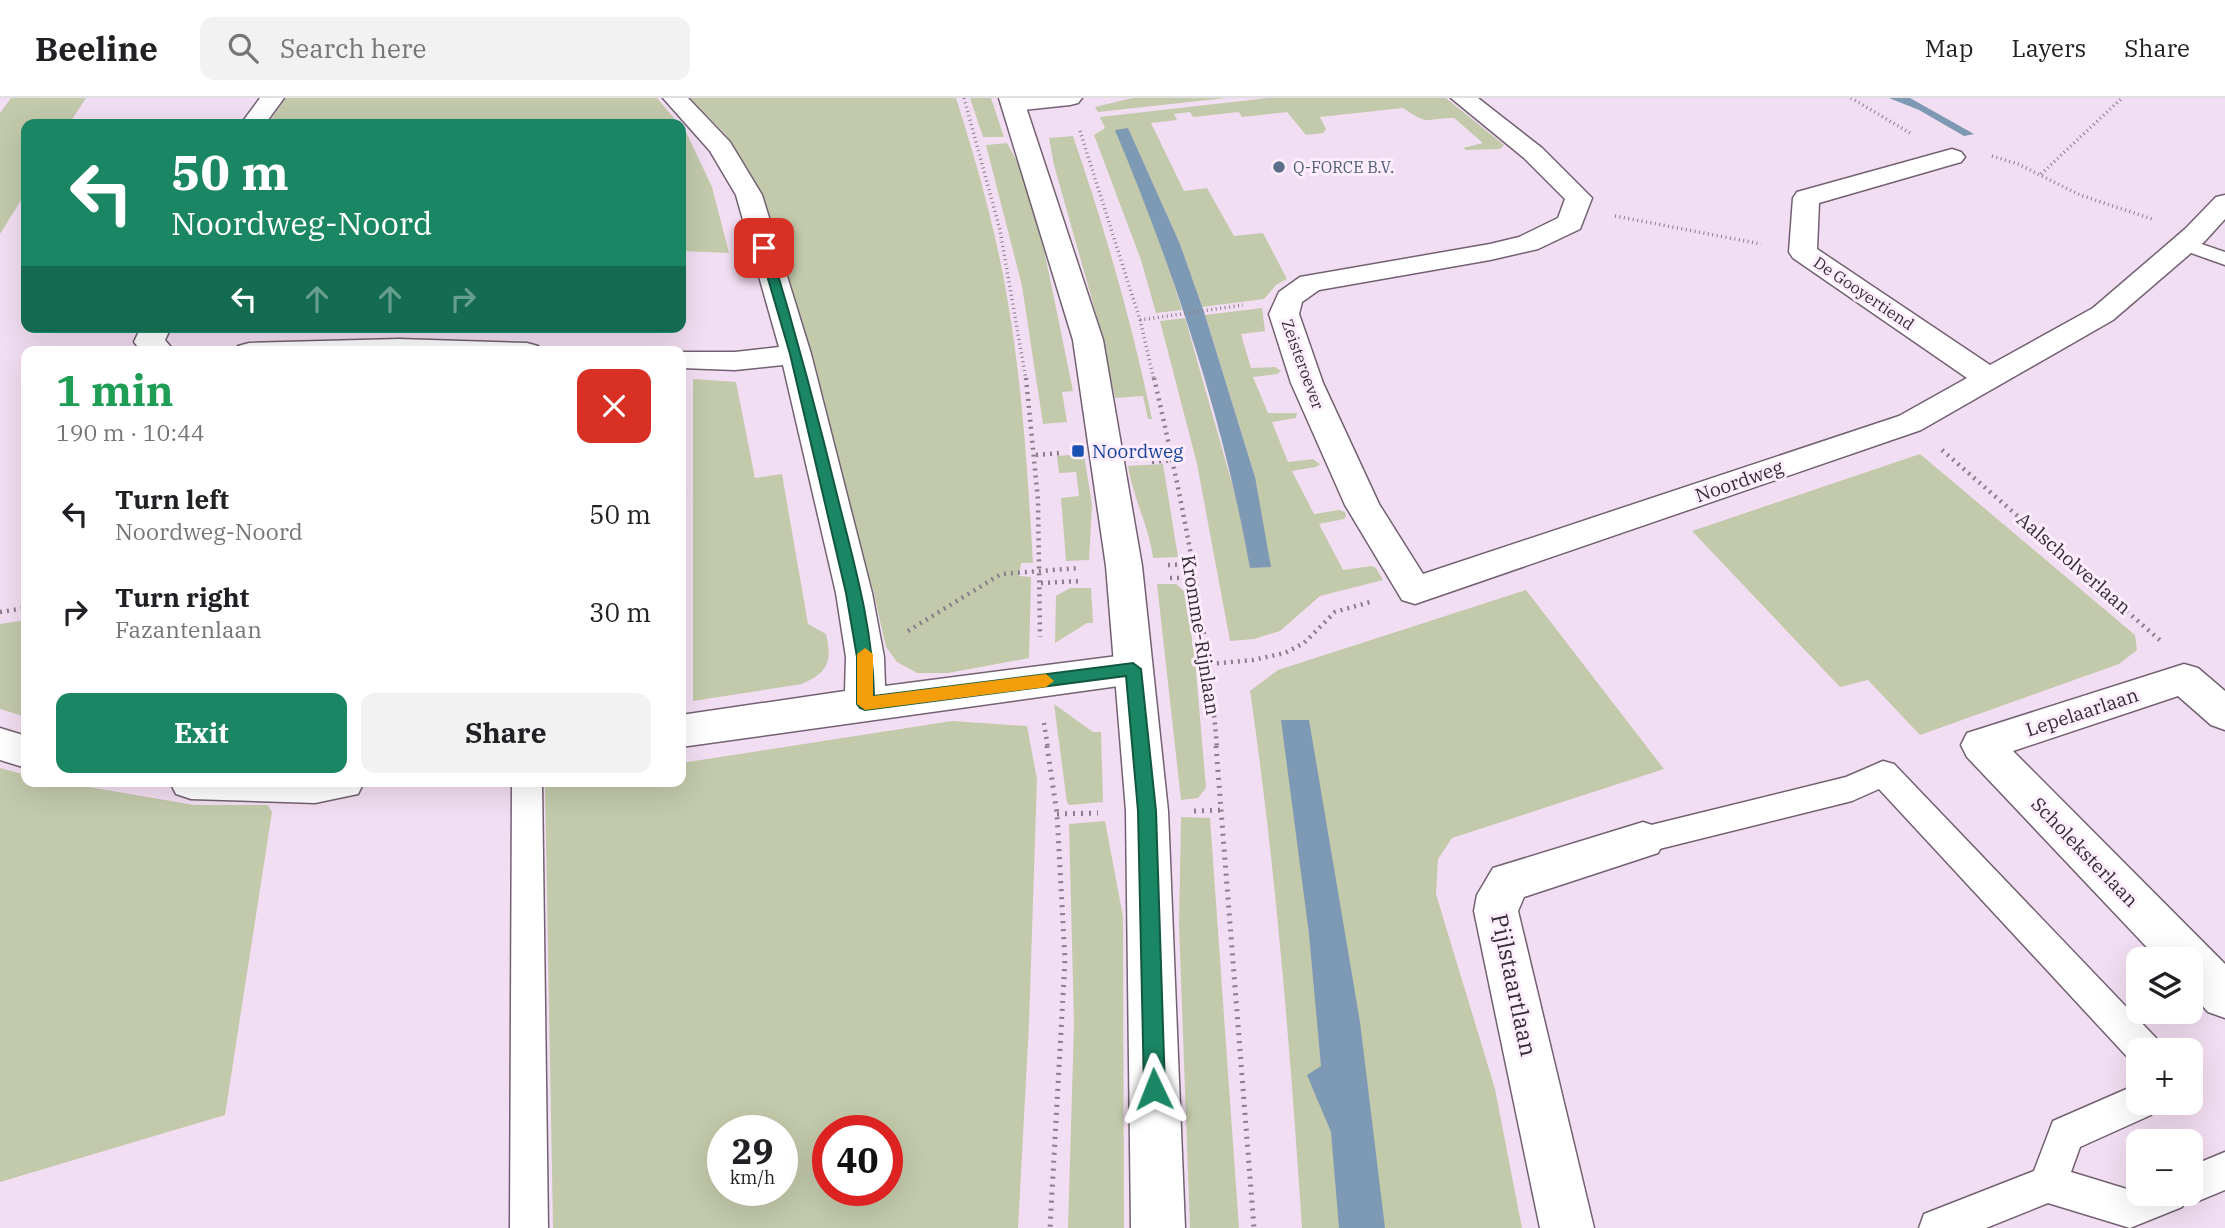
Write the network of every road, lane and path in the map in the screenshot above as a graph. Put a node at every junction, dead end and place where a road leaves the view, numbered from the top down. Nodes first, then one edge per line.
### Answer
1 (272, 98) edge
2 (675, 98) edge
3 (964, 98) edge
4 (1070, 98) edge
5 (1463, 98) edge
6 (1851, 98) edge
7 (2122, 98) edge
8 (1012, 101) edge
9 (257, 119) edge
10 (1081, 124) dead end
11 (1914, 135) dead end
12 (1984, 155) dead end
13 (1952, 157) dead end
14 (2041, 174) junction
15 (2225, 203) edge
16 (1575, 209) junction
17 (2190, 240) junction
18 (1803, 251) junction
19 (2225, 259) edge
20 (1224, 308) dead end
21 (1140, 320) junction
22 (796, 354) junction
23 (686, 359) edge
24 (1990, 379) junction
25 (1910, 422) junction
26 (1191, 564) junction
27 (1124, 566) junction
28 (1042, 570) junction
29 (1415, 591) junction
30 (21, 609) edge
31 (0, 612) edge
32 (865, 657) junction
33 (1210, 664) junction
34 (1133, 669) junction
35 (2184, 679) junction
36 (1039, 681) junction
37 (865, 704) junction
38 (2225, 714) edge
39 (686, 731) edge
40 (0, 744) edge
41 (1981, 745) joint
42 (21, 750) edge
43 (527, 787) edge
44 (1643, 840) joint
45 (2177, 947) edge
46 (2203, 973) edge
47 (2225, 996) edge
48 (2133, 1038) edge
49 (2126, 1107) edge
50 (2225, 1171) edge
51 (2203, 1180) edge
52 (2048, 1184) junction
53 (2138, 1206) edge
54 (529, 1228) edge
55 (1050, 1228) edge
56 (1158, 1228) edge
57 (1254, 1228) edge
58 (1567, 1228) edge
59 (1938, 1228) edge

1 - 9 street
2 - 22 street
3 - 28 path
4 - 8 street
5 - 16 street
6 - 11 path
7 - 14 path
8 - 27 street
10 - 21 path, Kromme-Rijnlaan
12 - 14 path
13 - 18 street, De Gooyertiend
14 - 17 path
15 - 17 street, Noordweg
16 - 18 path
16 - 29 street, Zeisteroever
17 - 19 lane
17 - 24 street, Noordweg
18 - 24 street, De Gooyertiend
20 - 21 path
21 - 26 path, Kromme-Rijnlaan
22 - 23 street
22 - 32 street
24 - 25 street, Noordweg
25 - 29 street, Noordweg
25 - 35 path, Aalscholverlaan
26 - 27 path
26 - 33 path, Kromme-Rijnlaan
27 - 28 path
27 - 34 street
28 - 32 path
28 - 36 path
29 - 33 path
30 - 31 path
32 - 37 street
33 - 57 path, Kromme-Rijnlaan
34 - 36 street
34 - 56 street
35 - 38 street
35 - 41 street, Lepelaarlaan
36 - 37 street
36 - 55 path
37 - 39 street
40 - 42 street
41 - 45 street, Scholeksterlaan
43 - 54 lane
44 - 48 lane
44 - 58 street, Pijlstaartlaan
46 - 47 street, Scholeksterlaan
49 - 52 lane
50 - 51 lane
52 - 53 lane
52 - 59 lane

